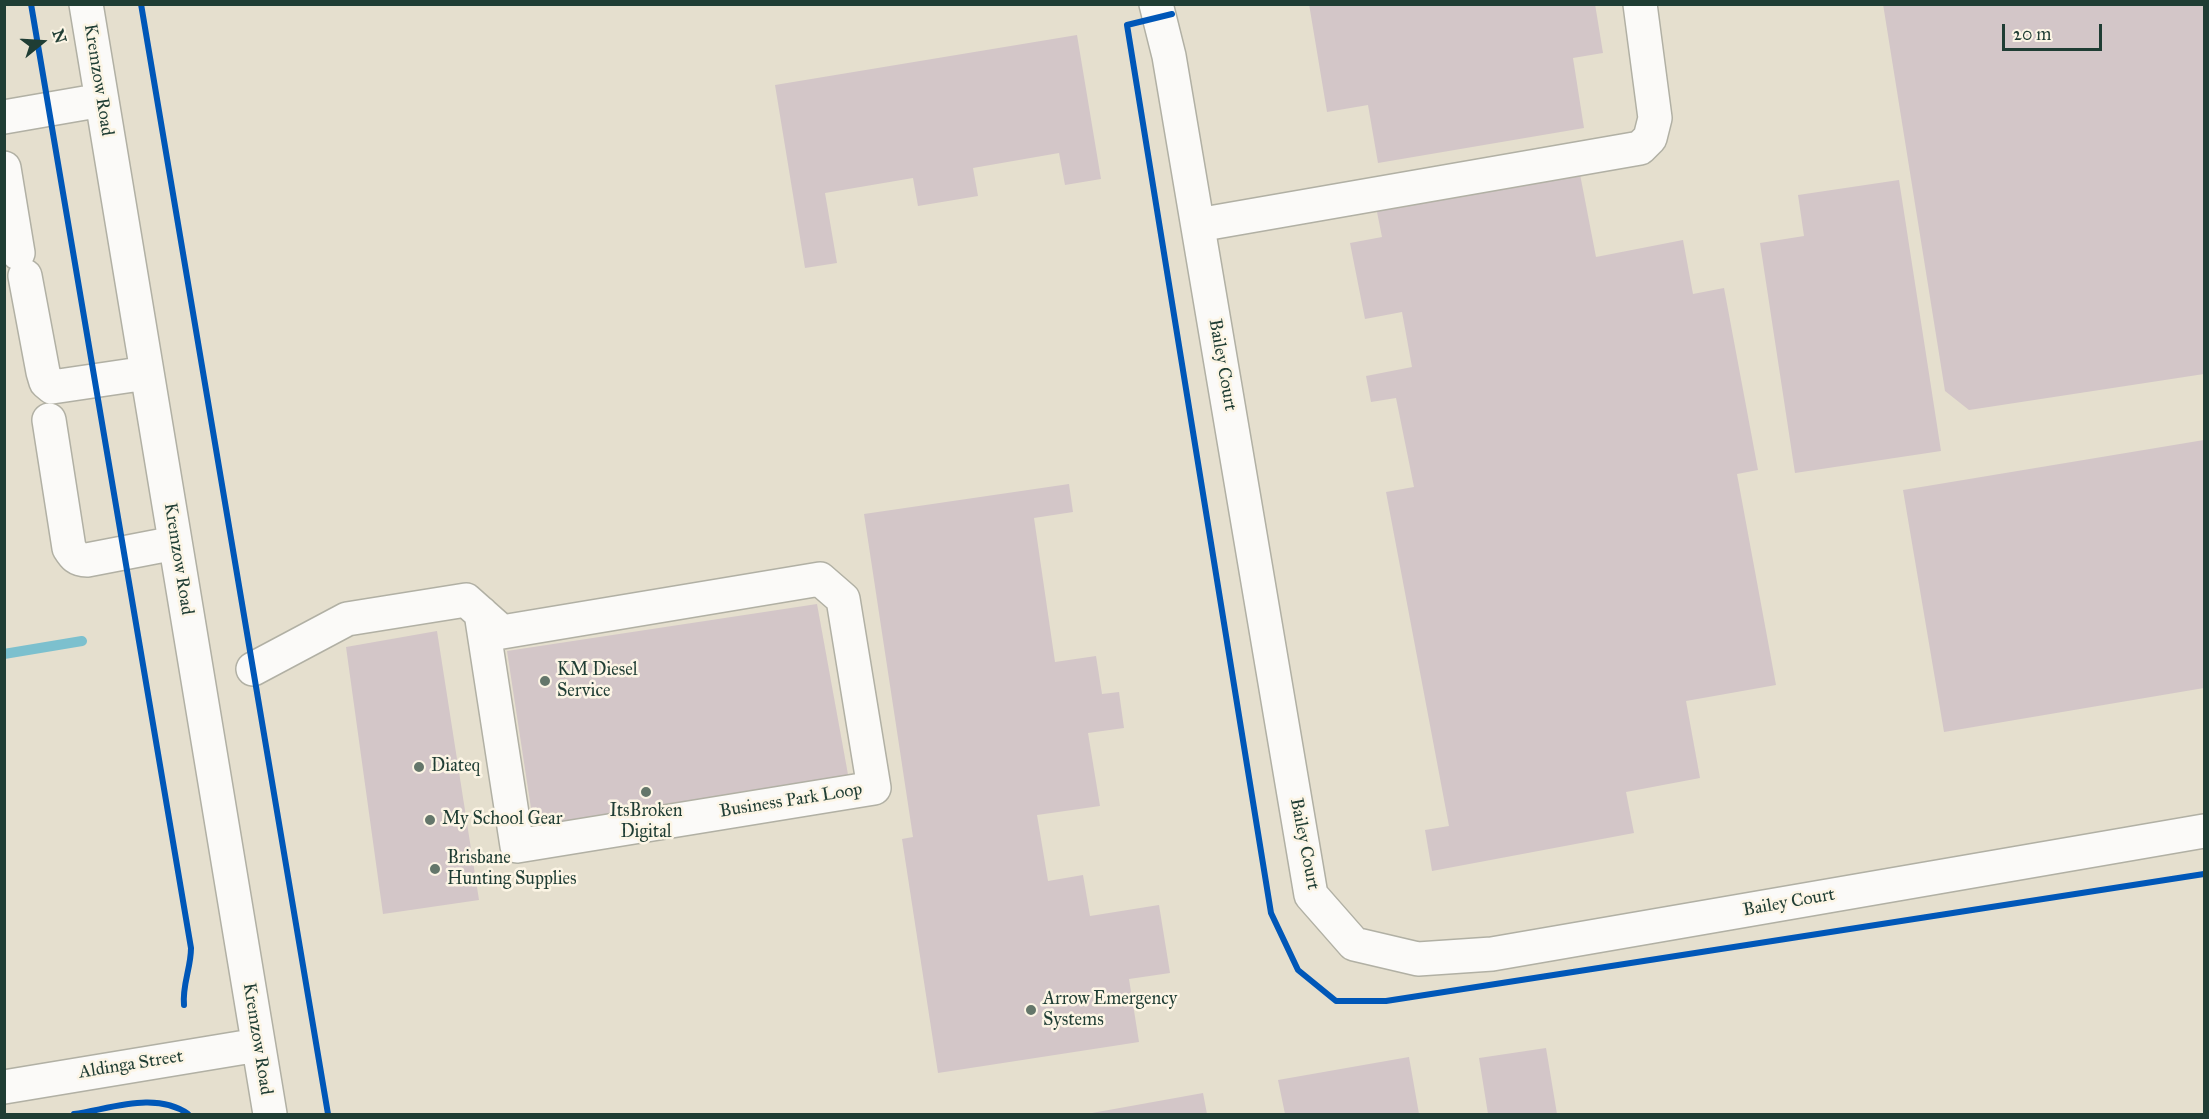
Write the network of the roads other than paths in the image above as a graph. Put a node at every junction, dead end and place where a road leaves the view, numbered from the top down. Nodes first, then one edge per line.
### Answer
1 (86, 4) edge
2 (1156, 4) edge
3 (1172, 4) edge
4 (1640, 4) edge
5 (1169, 56) junction
6 (102, 100) junction
7 (4, 117) edge
8 (4, 168) edge
9 (1198, 225) junction
10 (147, 373) junction
11 (49, 420) dead end
12 (175, 543) junction
13 (481, 613) junction
14 (253, 669) road end
15 (2205, 831) edge
16 (258, 1045) junction
17 (4, 1087) edge
18 (270, 1114) edge

1 - 6 street, Kremzow Road
2 - 5 street, Bailey Court
3 - 5 street, Bailey Court
4 - 9 street
5 - 9 street, Bailey Court
6 - 7 street
6 - 10 street, Kremzow Road
8 - 10 street
9 - 15 street, Bailey Court
10 - 12 street, Kremzow Road
11 - 12 street
12 - 16 street, Kremzow Road
13 - 13 street, Business Park Loop
13 - 14 street, Business Park Loop
16 - 17 street, Aldinga Street
16 - 18 street, Kremzow Road

